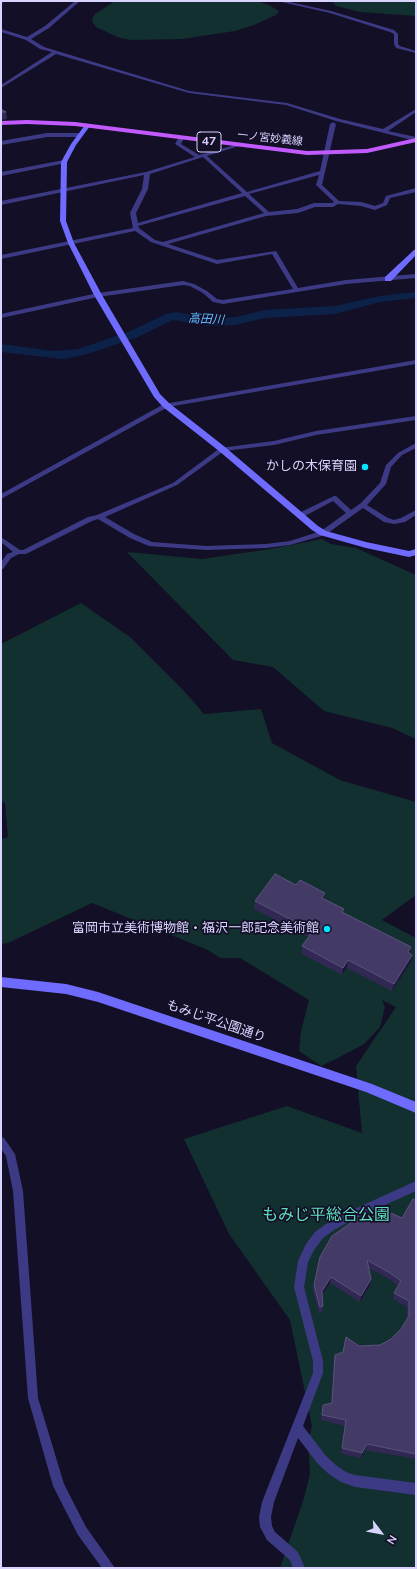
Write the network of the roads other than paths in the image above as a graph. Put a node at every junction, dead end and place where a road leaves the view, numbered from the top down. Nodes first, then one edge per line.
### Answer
1 (78, 1) edge
2 (279, 1) edge
3 (1, 30) edge
4 (28, 39) junction
5 (56, 52) junction
6 (416, 52) edge
7 (1, 87) edge
8 (416, 110) edge
9 (1, 123) edge
10 (333, 124) dead end
11 (87, 126) junction
12 (385, 130) junction
13 (80, 135) junction
14 (181, 138) junction
15 (416, 139) edge
16 (1, 143) edge
17 (237, 146) junction
18 (326, 153) junction
19 (201, 157) junction
20 (64, 162) junction
21 (322, 172) junction
22 (147, 173) junction
23 (1, 174) edge
24 (416, 190) edge
25 (64, 191) junction
26 (246, 194) junction
27 (337, 202) junction
28 (1, 203) edge
29 (268, 214) junction
30 (136, 227) junction
31 (71, 243) junction
32 (164, 244) junction
33 (416, 251) edge
34 (1, 258) edge
35 (416, 276) edge
36 (388, 279) junction
37 (296, 290) junction
38 (98, 294) junction
39 (1, 316) edge
40 (416, 362) edge
41 (166, 405) junction
42 (416, 418) edge
43 (416, 446) edge
44 (222, 449) junction
45 (1, 497) edge
46 (363, 506) junction
47 (416, 512) edge
48 (351, 514) junction
49 (301, 515) junction
50 (99, 517) junction
51 (323, 533) junction
52 (1, 539) edge
53 (18, 552) junction
54 (416, 552) edge
55 (1, 567) edge
56 (1, 982) edge
57 (416, 1108) edge
58 (1, 1141) edge
59 (416, 1186) edge
60 (297, 1427) junction
61 (416, 1488) edge
62 (109, 1568) edge
63 (299, 1568) edge

1 - 4 street
2 - 6 street
3 - 4 street
4 - 5 street
5 - 7 street
5 - 12 street
8 - 12 street
9 - 11 main road, 一ノ宮妙義線 / 47
10 - 18 street
11 - 13 street
11 - 14 main road, 一ノ宮妙義線 / 47
12 - 15 street
13 - 16 street
13 - 20 street
14 - 17 main road, 一ノ宮妙義線 / 47
14 - 19 street
15 - 18 main road, 一ノ宮妙義線 / 47
17 - 18 main road, 一ノ宮妙義線 / 47
17 - 19 street
18 - 21 street
19 - 22 street
19 - 26 street
20 - 23 street
20 - 25 street
21 - 26 street
21 - 27 street
22 - 25 street
22 - 30 street
24 - 27 street
25 - 28 street
25 - 31 street
26 - 29 street
26 - 30 street
27 - 29 street
29 - 32 street
30 - 31 street
30 - 32 street
31 - 34 street
31 - 38 street
32 - 37 street
33 - 36 street
35 - 36 street
36 - 37 street
37 - 38 street
38 - 39 street
38 - 41 street
40 - 41 street
41 - 44 street
41 - 45 street
42 - 44 street
43 - 46 street
44 - 49 street
44 - 50 street
46 - 47 street
46 - 48 street
48 - 49 street
48 - 51 street
49 - 51 street
50 - 51 street
50 - 53 street
51 - 54 street
52 - 53 street
53 - 55 street
56 - 57 street, もみじ平公園通り
58 - 62 street
59 - 60 street
60 - 61 street
60 - 63 street

